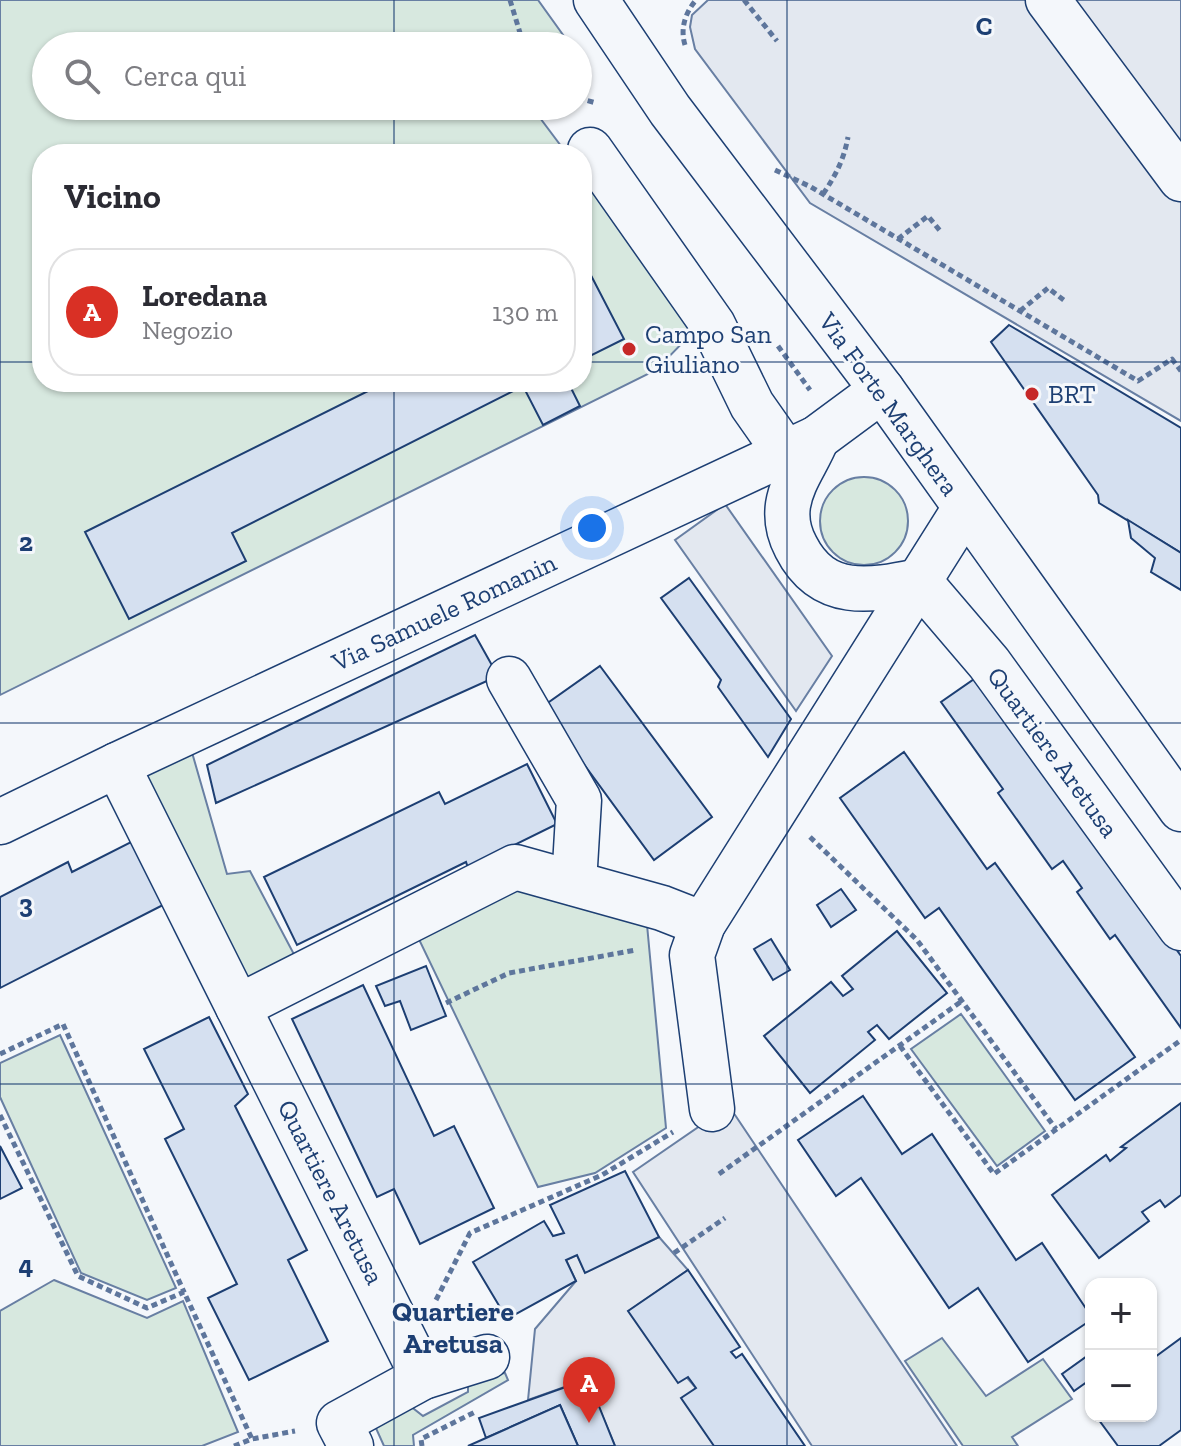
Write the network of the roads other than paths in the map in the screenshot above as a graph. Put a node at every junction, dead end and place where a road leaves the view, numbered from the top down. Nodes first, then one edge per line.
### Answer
1 (1048, 0) edge
2 (607, 4) edge
3 (592, 153) edge
4 (1181, 179) edge
5 (882, 390) junction
6 (801, 445) junction
7 (965, 508) junction
8 (919, 581) junction
9 (509, 679) dead end
10 (117, 765) junction
11 (1181, 809) edge
12 (0, 822) edge
13 (574, 883) junction
14 (1181, 928) edge
15 (698, 940) junction
16 (238, 1007) junction
17 (712, 1109) road end
18 (487, 1357) dead end
19 (423, 1377) junction
20 (345, 1434) edge

1 - 4 street
2 - 5 street, Via Forte Marghera
3 - 6 street
5 - 6 street, Via Samuele Romanin
5 - 7 street, Via Forte Marghera
6 - 8 street
6 - 10 street, Via Samuele Romanin
7 - 8 street
7 - 11 street, Via Forte Marghera
8 - 14 street, Quartiere Aretusa
8 - 15 street
9 - 13 street
10 - 12 street, Via Samuele Romanin
10 - 16 street, Quartiere Aretusa
13 - 15 street
13 - 16 street
15 - 17 street
16 - 19 street, Quartiere Aretusa
18 - 19 street
19 - 20 street

